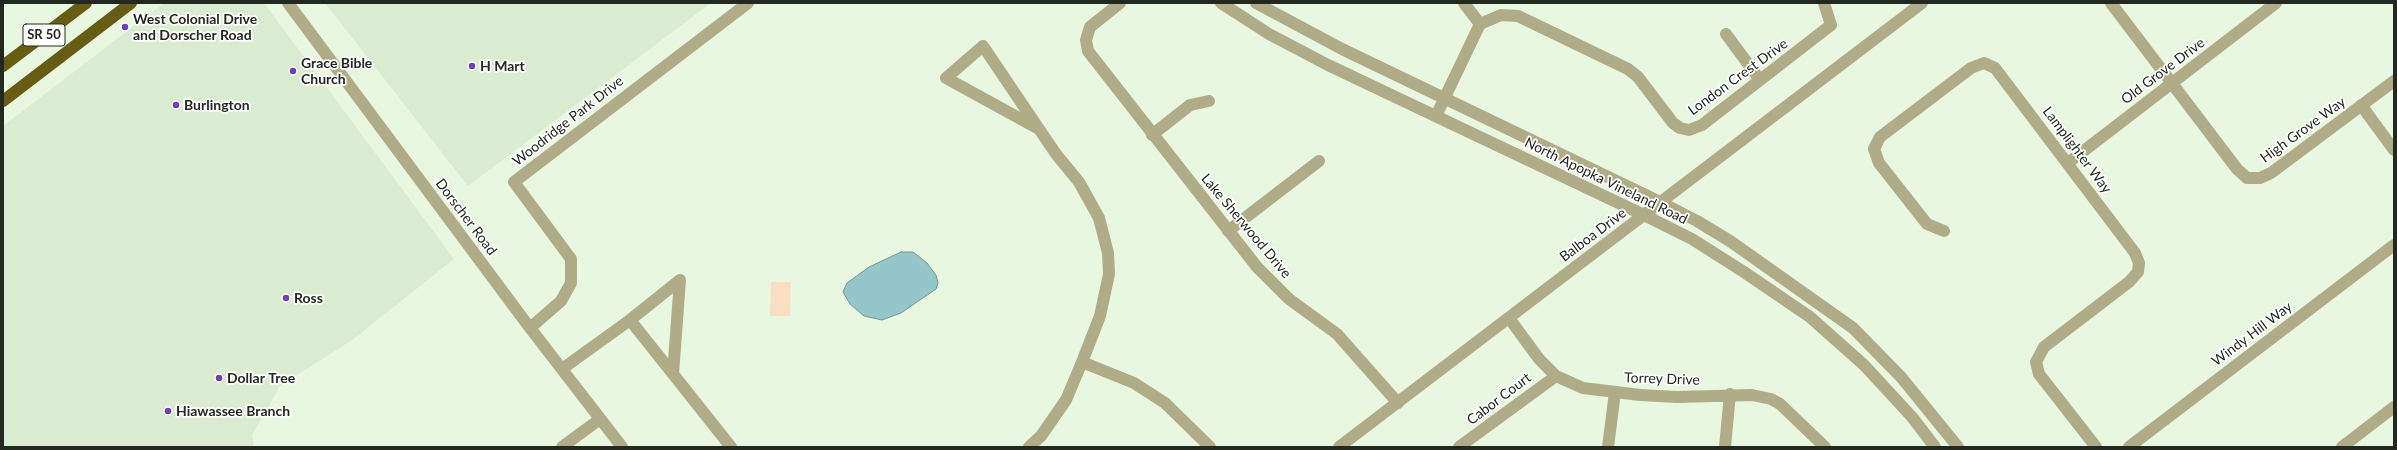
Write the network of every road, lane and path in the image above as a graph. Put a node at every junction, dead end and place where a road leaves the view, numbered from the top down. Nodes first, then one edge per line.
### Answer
1 (86, 3) edge
2 (131, 3) edge
3 (288, 3) edge
4 (748, 3) edge
5 (1120, 3) edge
6 (1221, 3) edge
7 (1256, 3) edge
8 (1464, 3) edge
9 (1824, 3) edge
10 (1922, 3) edge
11 (2111, 3) edge
12 (2276, 3) edge
13 (1480, 24) junction
14 (1726, 34) dead end
15 (3, 66) edge
16 (1760, 80) junction
17 (2394, 80) edge
18 (2171, 83) junction
19 (1443, 99) junction
20 (3, 101) edge
21 (1209, 101) dead end
22 (2361, 105) junction
23 (1436, 116) junction
24 (1040, 129) junction
25 (1152, 135) junction
26 (2394, 150) edge
27 (1319, 161) dead end
28 (2068, 162) junction
29 (1660, 202) junction
30 (1644, 215) junction
31 (1228, 231) junction
32 (1944, 231) dead end
33 (2394, 245) edge
34 (1509, 318) junction
35 (630, 320) junction
36 (530, 328) junction
37 (1082, 362) junction
38 (562, 369) junction
39 (673, 374) junction
40 (1556, 376) junction
41 (1615, 392) junction
42 (1730, 394) junction
43 (1398, 402) junction
44 (2394, 407) edge
45 (600, 419) junction
46 (562, 447) edge
47 (622, 447) edge
48 (731, 447) edge
49 (1029, 447) edge
50 (1210, 447) edge
51 (1339, 447) edge
52 (1460, 447) edge
53 (1608, 447) edge
54 (1725, 447) edge
55 (1825, 447) edge
56 (1935, 447) edge
57 (1958, 447) edge
58 (2096, 447) edge
59 (2129, 447) edge
60 (2342, 447) edge

1 - 15 highway, SR 50
2 - 20 highway, SR 50
3 - 36 street, Dorscher Road
4 - 36 street, Woodridge Park Drive
5 - 25 street, Lake Sherwood Drive
6 - 23 street, North Apopka Vineland Road
7 - 19 street, North Apopka Vineland Road
8 - 13 street
9 - 16 street, London Crest Drive
10 - 29 street, Balboa Drive
11 - 18 street
12 - 18 street, Old Grove Drive
13 - 16 street, London Crest Drive
13 - 19 street
14 - 16 street
17 - 22 street, High Grove Way
18 - 22 street, High Grove Way
18 - 28 street, Old Grove Drive
19 - 23 street
19 - 29 street, North Apopka Vineland Road
21 - 25 street
22 - 26 street
23 - 30 street, North Apopka Vineland Road
24 - 24 street
24 - 37 street
25 - 31 street, Lake Sherwood Drive
27 - 31 street
28 - 32 street, Lamplighter Way
28 - 58 street, Lamplighter Way
29 - 30 street, Balboa Drive
29 - 57 street, North Apopka Vineland Road
30 - 34 street, Balboa Drive
30 - 56 street, North Apopka Vineland Road
31 - 43 street, Lake Sherwood Drive
33 - 59 street, Windy Hill Way
34 - 40 street, Torrey Drive
34 - 43 street, Balboa Drive
35 - 38 street
35 - 39 street
35 - 39 street
36 - 38 street, Dorscher Road
37 - 49 street
37 - 50 street
38 - 45 street, Dorscher Road
39 - 48 street
40 - 41 street, Torrey Drive
40 - 52 street, Cabor Court
41 - 42 street, Torrey Drive
41 - 53 street
42 - 54 street
42 - 55 street, Torrey Drive
43 - 51 street, Balboa Drive
44 - 60 street
45 - 46 street
45 - 47 street, Dorscher Road

